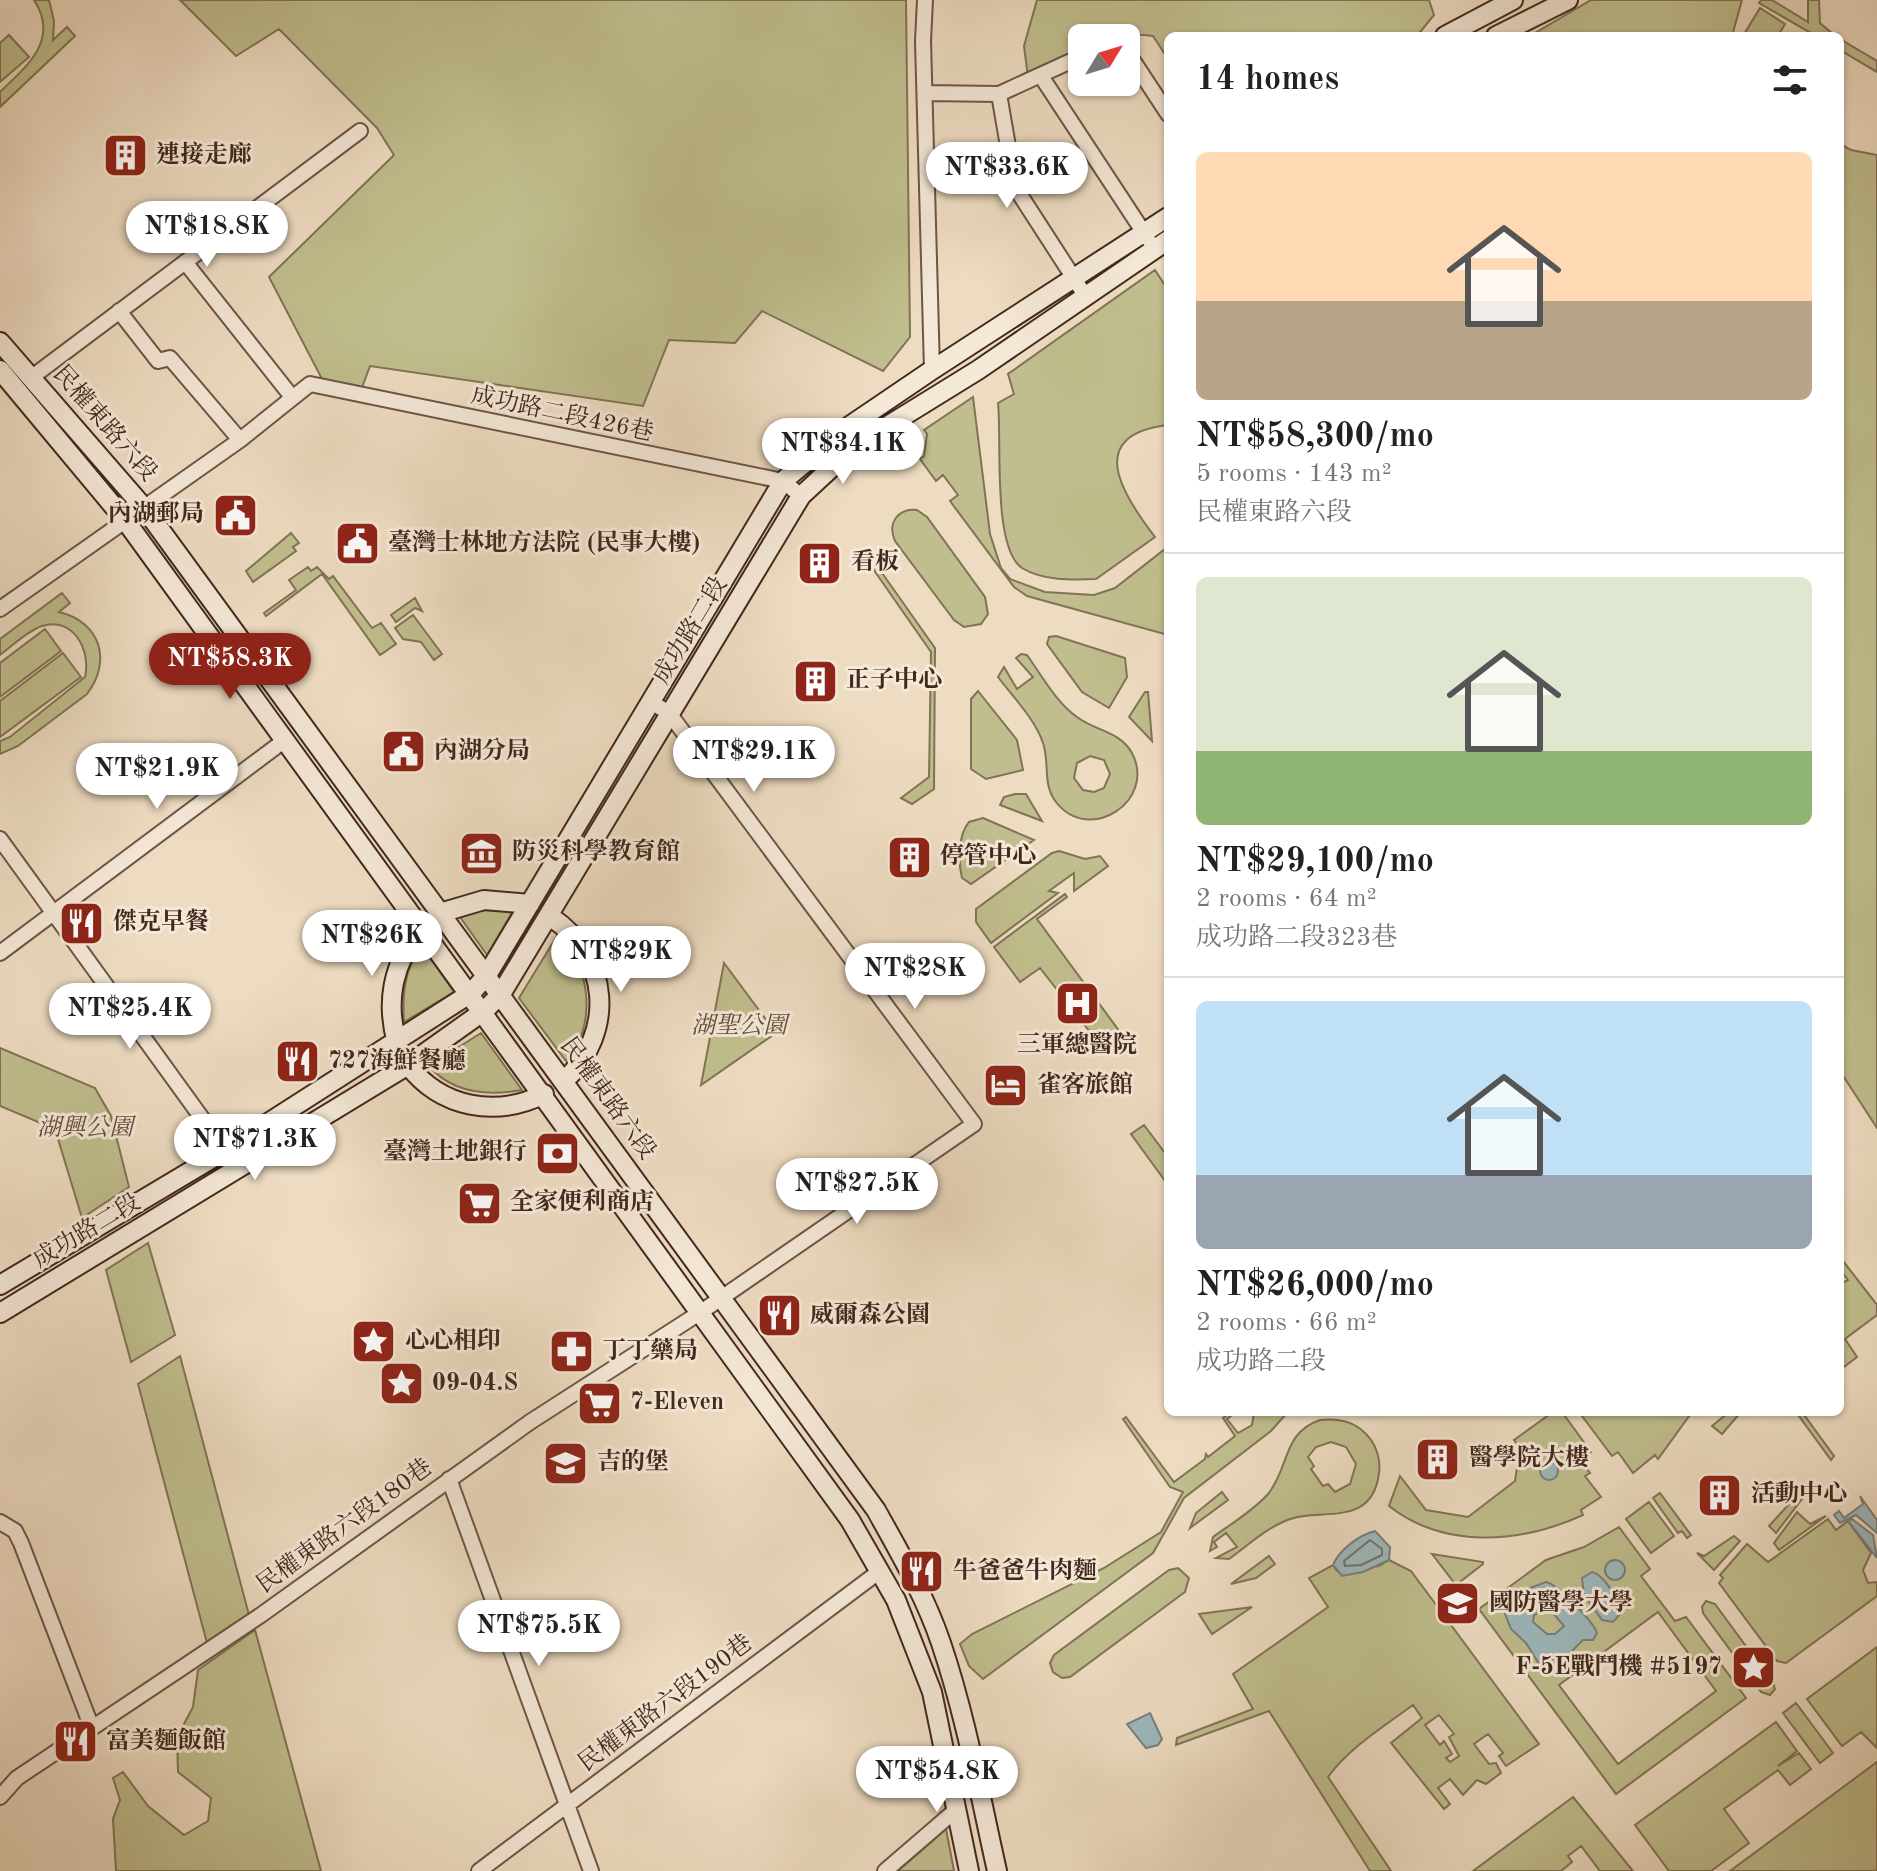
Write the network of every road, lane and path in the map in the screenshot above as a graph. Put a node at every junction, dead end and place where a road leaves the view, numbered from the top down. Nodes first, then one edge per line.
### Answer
1 (925, 0) edge
2 (1513, 0) edge
3 (1568, 0) edge
4 (1453, 32) edge
5 (1504, 32) edge
6 (1068, 63) edge
7 (1140, 71) edge
8 (1041, 76) junction
9 (925, 93) junction
10 (999, 94) junction
11 (1164, 108) edge
12 (360, 131) dead end
13 (1164, 220) edge
14 (1143, 233) junction
15 (1161, 244) edge
16 (185, 262) junction
17 (1075, 280) junction
18 (1086, 297) junction
19 (119, 311) junction
20 (0, 342) edge
21 (0, 370) edge
22 (932, 370) junction
23 (32, 377) junction
24 (292, 397) junction
25 (240, 440) junction
26 (783, 481) junction
27 (801, 496) junction
28 (145, 509) junction
29 (125, 520) junction
30 (0, 609) edge
31 (651, 702) junction
32 (669, 713) junction
33 (285, 740) junction
34 (0, 839) edge
35 (530, 904) junction
36 (52, 913) junction
37 (440, 913) junction
38 (551, 917) junction
39 (421, 928) junction
40 (0, 953) edge
41 (487, 975) junction
42 (471, 993) junction
43 (501, 994) junction
44 (484, 1011) junction
45 (397, 1043) junction
46 (408, 1065) junction
47 (564, 1081) junction
48 (544, 1094) junction
49 (226, 1150) junction
50 (238, 1168) junction
51 (0, 1285) edge
52 (721, 1298) junction
53 (701, 1312) junction
54 (0, 1313) edge
55 (449, 1479) junction
56 (0, 1522) edge
57 (880, 1571) junction
58 (92, 1728) junction
59 (0, 1797) edge
60 (568, 1806) junction
61 (957, 1809) junction
62 (479, 1871) edge
63 (591, 1871) edge
64 (885, 1871) edge
65 (969, 1871) edge
66 (997, 1871) edge

1 - 9 street
2 - 4 main road
3 - 5 main road
6 - 8 street
7 - 11 street
8 - 10 street
8 - 14 street
9 - 10 street
9 - 22 street
10 - 17 street
12 - 16 street
13 - 14 main road, 成功路二段
14 - 15 street
14 - 17 main road, 成功路二段
15 - 18 main road, 成功路二段
16 - 19 street
16 - 24 street
17 - 18 street
17 - 22 main road, 成功路二段
18 - 27 main road, 成功路二段
19 - 23 street
19 - 25 street
20 - 23 main road, 民權東路六段
21 - 29 main road, 民權東路六段
22 - 26 main road, 成功路二段
23 - 28 main road, 民權東路六段
24 - 25 street
24 - 26 street, 成功路二段426巷
25 - 28 street
26 - 27 street, 成功路二段426巷
26 - 31 main road, 成功路二段
27 - 32 main road, 成功路二段
28 - 29 street
28 - 37 main road, 民權東路六段
29 - 30 street
29 - 33 main road, 民權東路六段
31 - 32 street
31 - 35 main road, 成功路二段
32 - 38 main road, 成功路二段
32 - 52 street, 民權東路六段180巷
33 - 36 street
33 - 39 main road, 民權東路六段
34 - 36 street
35 - 37 main road
35 - 41 main road, 成功路二段
36 - 40 street
36 - 49 street
37 - 41 main road, 民權東路六段
38 - 43 main road, 成功路二段
38 - 47 main road
39 - 42 main road, 民權東路六段
39 - 45 main road
41 - 42 main road, 成功路二段
41 - 43 main road, 民權東路六段
42 - 44 main road, 民權東路六段
42 - 45 main road, 成功路二段
43 - 44 main road, 成功路二段
43 - 47 main road, 民權東路六段
44 - 46 main road, 成功路二段
44 - 48 main road, 民權東路六段
45 - 49 main road, 成功路二段
46 - 48 main road
46 - 50 main road, 成功路二段
47 - 52 main road, 民權東路六段
48 - 53 main road, 民權東路六段
49 - 50 street
49 - 51 main road, 成功路二段
50 - 54 main road, 成功路二段
52 - 53 street, 民權東路六段180巷
52 - 66 main road, 民權東路六段
53 - 55 street, 民權東路六段180巷
53 - 57 main road, 民權東路六段
55 - 58 street, 民權東路六段180巷
55 - 60 street
56 - 58 street
57 - 60 street, 民權東路六段190巷
57 - 61 main road, 民權東路六段
58 - 59 street, 民權東路六段180巷
60 - 62 street, 民權東路六段190巷
60 - 63 street
61 - 64 street
61 - 65 main road, 民權東路六段

